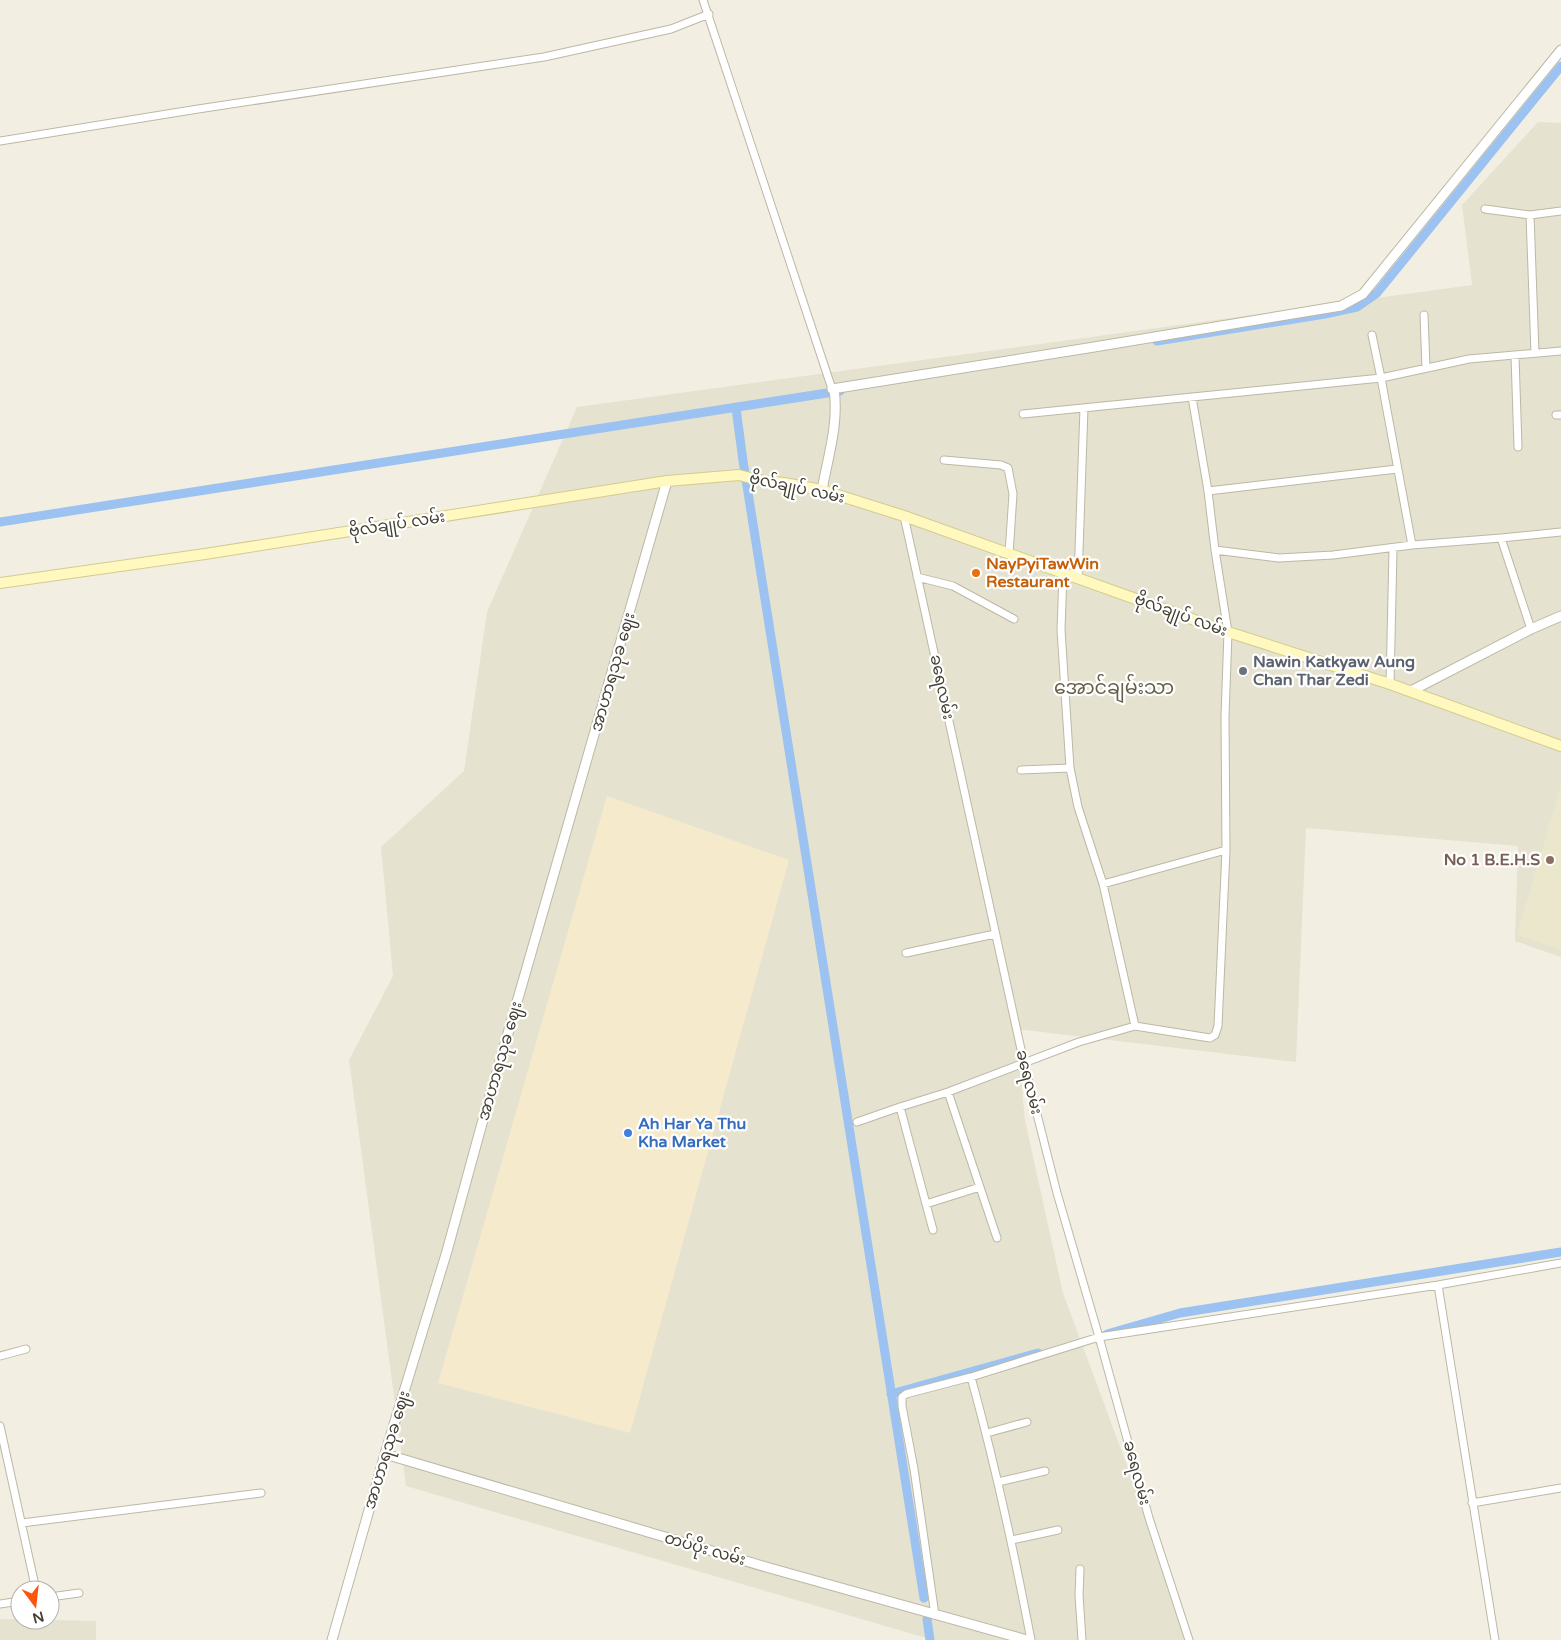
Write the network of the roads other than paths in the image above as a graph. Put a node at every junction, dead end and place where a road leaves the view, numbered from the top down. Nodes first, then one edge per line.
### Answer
1 (703, 0) edge
2 (709, 14) junction
3 (1561, 50) edge
4 (0, 141) edge
5 (1485, 209) dead end
6 (1561, 212) edge
7 (1530, 215) junction
8 (1424, 315) dead end
9 (1372, 335) dead end
10 (1561, 351) edge
11 (1536, 353) junction
12 (1516, 356) junction
13 (1426, 368) junction
14 (1381, 378) junction
15 (833, 392) junction
16 (1192, 397) junction
17 (1084, 408) junction
18 (1023, 414) dead end
19 (1518, 447) dead end
20 (944, 460) dead end
21 (1397, 469) junction
22 (667, 482) junction
23 (822, 490) junction
24 (1208, 491) junction
25 (904, 516) junction
26 (1561, 532) edge
27 (1501, 538) junction
28 (1412, 545) junction
29 (1393, 548) junction
30 (1215, 550) junction
31 (1008, 554) junction
32 (1064, 574) junction
33 (917, 578) junction
34 (1078, 579) junction
35 (0, 583) edge
36 (1561, 616) edge
37 (1014, 618) dead end
38 (1531, 629) junction
39 (1228, 632) junction
40 (1390, 684) junction
41 (1411, 691) junction
42 (1561, 746) edge
43 (1070, 768) junction
44 (1022, 770) dead end
45 (1226, 850) junction
46 (1103, 884) junction
47 (995, 934) junction
48 (906, 953) dead end
49 (1135, 1026) junction
50 (1024, 1063) junction
51 (948, 1092) junction
52 (900, 1107) junction
53 (857, 1122) dead end
54 (980, 1187) junction
55 (926, 1204) junction
56 (933, 1230) dead end
57 (997, 1238) dead end
58 (1561, 1263) edge
59 (1438, 1284) junction
60 (1099, 1337) junction
61 (26, 1349) dead end
62 (0, 1356) edge
63 (971, 1377) junction
64 (1027, 1422) dead end
65 (0, 1426) edge
66 (986, 1433) junction
67 (385, 1454) junction
68 (1045, 1471) dead end
69 (998, 1482) junction
70 (1561, 1488) edge
71 (261, 1493) dead end
72 (1472, 1503) junction
73 (22, 1523) junction
74 (1058, 1530) dead end
75 (1012, 1540) junction
76 (1080, 1569) dead end
77 (34, 1580) edge
78 (79, 1593) dead end
79 (60, 1596) edge
80 (936, 1615) junction
81 (332, 1640) edge
82 (1026, 1640) edge
83 (1031, 1640) edge
84 (1082, 1640) edge
85 (1189, 1640) edge
86 (1495, 1640) edge

1 - 2 street
2 - 4 street
2 - 15 street
3 - 15 street
5 - 7 street
6 - 7 street
7 - 11 street
8 - 13 street
9 - 14 street
10 - 11 street
11 - 12 street
12 - 13 street
12 - 19 street
13 - 14 street
14 - 16 street
14 - 21 street
15 - 23 street
16 - 17 street
16 - 24 street
17 - 18 street
17 - 34 street
20 - 31 street
21 - 24 street
21 - 28 street
22 - 23 main road, ဗိုလ်ချုပ် လမ်း
22 - 35 main road, ဗိုလ်ချုပ် လမ်း
22 - 67 street, အာဟာရသုခ ဈေး
23 - 25 main road, ဗိုလ်ချုပ် လမ်း
24 - 30 street
25 - 31 main road, ဗိုလ်ချုပ် လမ်း
25 - 33 street, ခရေလမ်း
26 - 27 street
27 - 28 street
27 - 38 street
28 - 29 street
29 - 30 street
29 - 40 street
30 - 39 street
31 - 32 main road, ဗိုလ်ချုပ် လမ်း
32 - 34 main road, ဗိုလ်ချုပ် လမ်း
32 - 43 street
33 - 37 street
33 - 47 street, ခရေလမ်း
34 - 39 main road, ဗိုလ်ချုပ် လမ်း
36 - 38 street
38 - 41 street
39 - 40 main road, ဗိုလ်ချုပ် လမ်း
39 - 45 street
40 - 41 main road, ဗိုလ်ချုပ် လမ်း
41 - 42 main road, ဗိုလ်ချုပ် လမ်း
43 - 44 street
43 - 46 street
45 - 46 street
45 - 49 street
46 - 49 street
47 - 48 street
47 - 50 street, ခရေလမ်း
49 - 50 street
50 - 51 street
50 - 60 street, ခရေလမ်း
51 - 52 street
51 - 54 street
52 - 53 street
52 - 55 street
54 - 55 street
54 - 57 street
55 - 56 street
58 - 59 street
59 - 60 street
59 - 72 street
60 - 63 street
60 - 85 street, ခရေလမ်း
61 - 62 street
63 - 66 street
63 - 80 street
64 - 66 street
65 - 73 street
66 - 69 street
67 - 80 street, တပ်ပိုး လမ်း
67 - 81 street, အာဟာရသုခ ဈေး
68 - 69 street
69 - 75 street
70 - 72 street
71 - 73 street
72 - 86 street
73 - 77 street
74 - 75 street
75 - 83 street
76 - 84 street
78 - 79 street
80 - 82 street, တပ်ပိုး လမ်း

